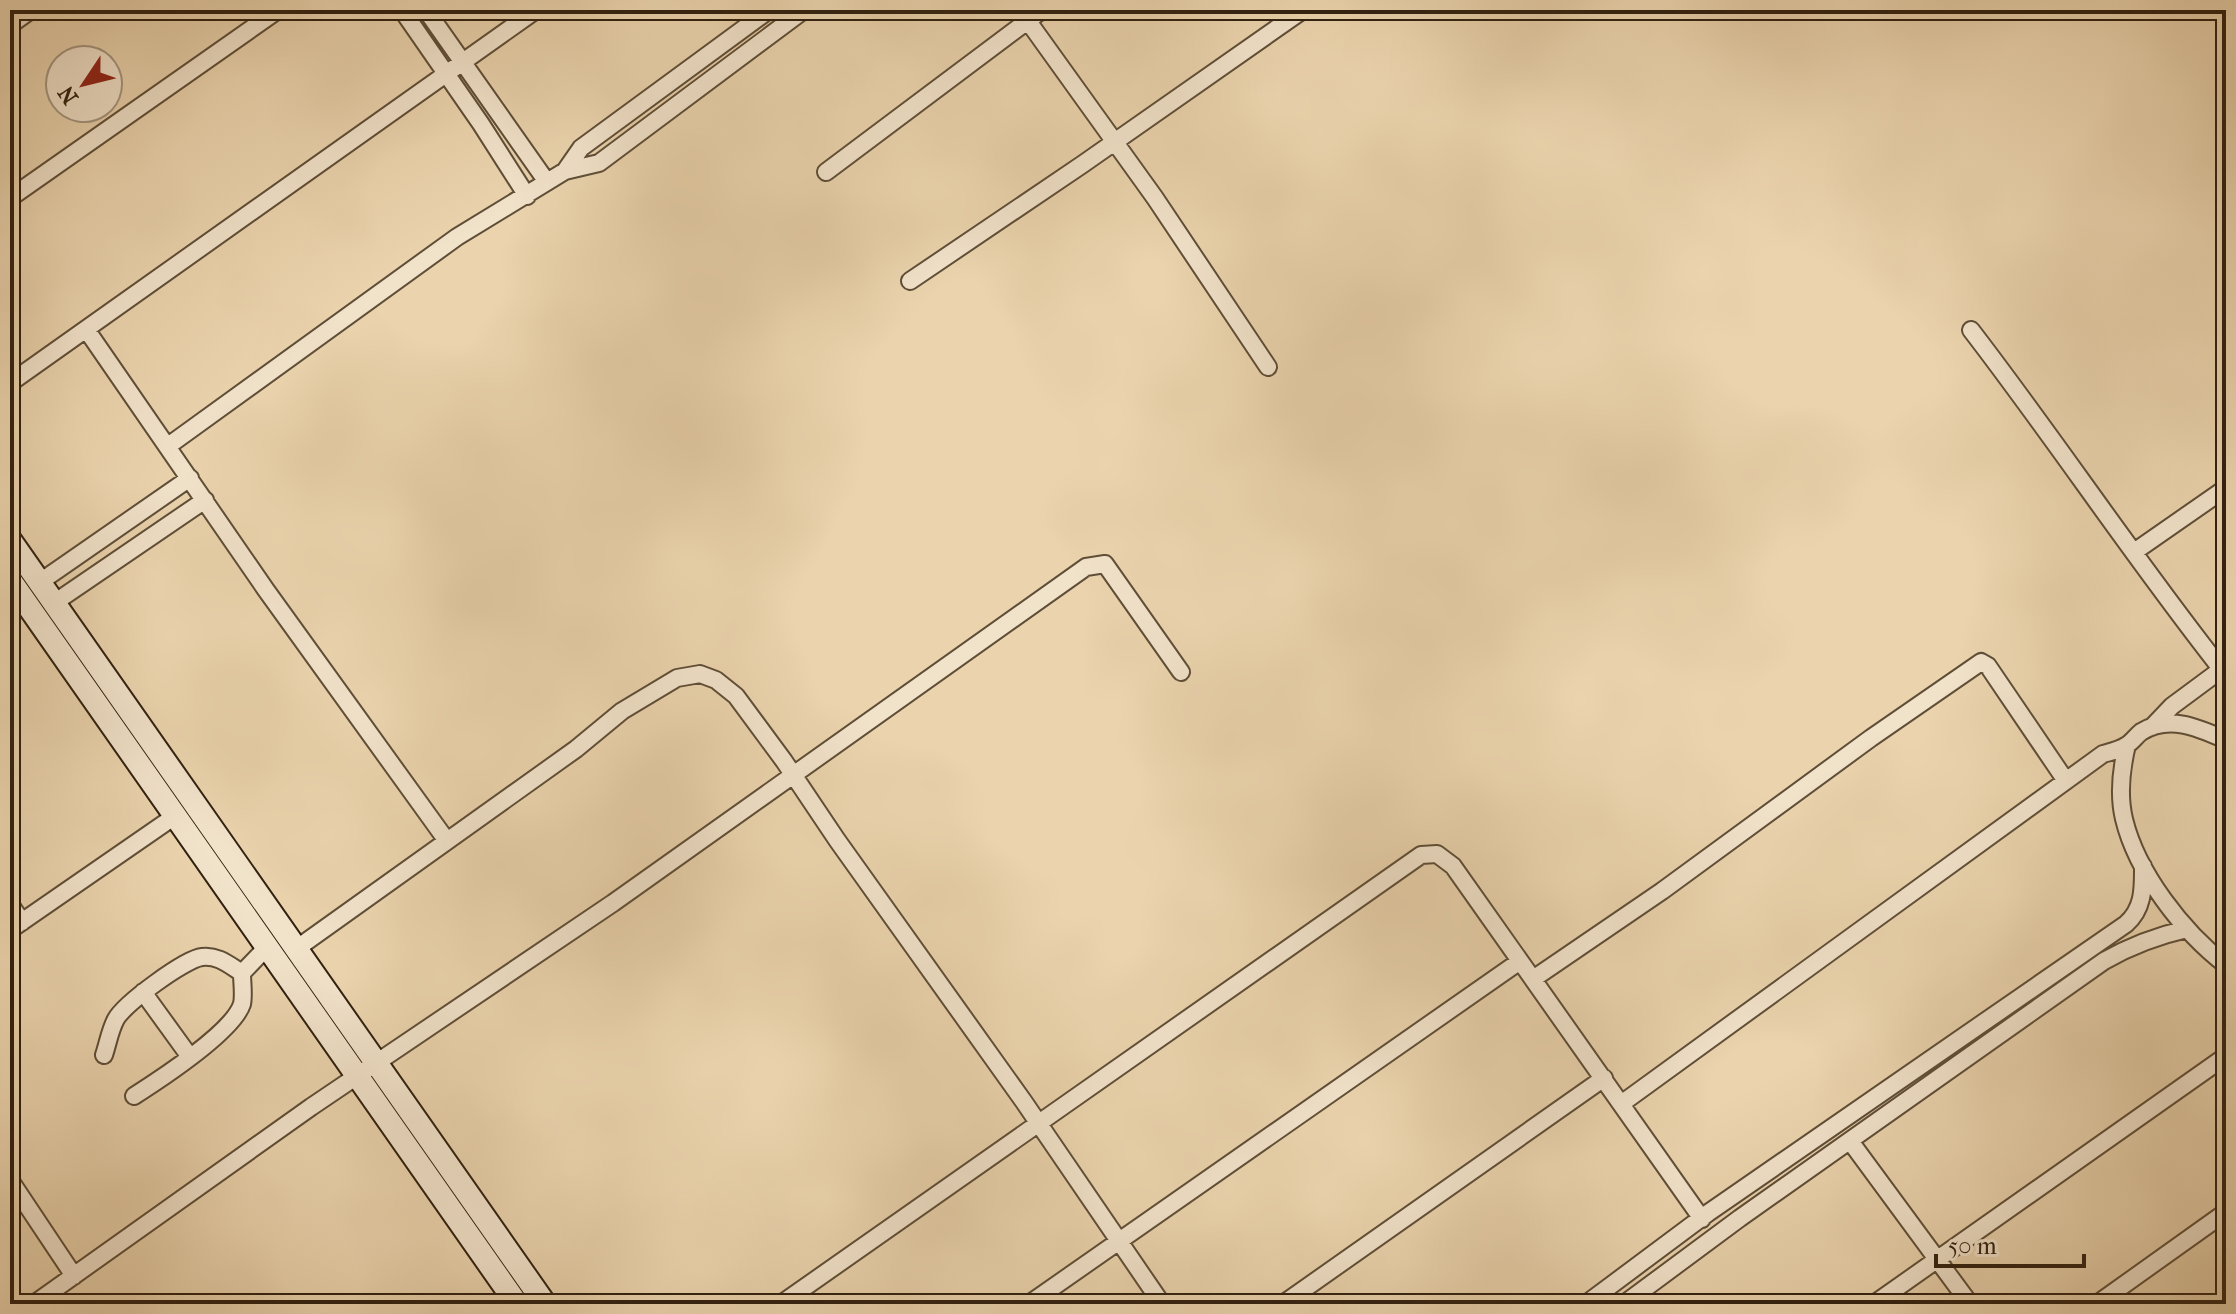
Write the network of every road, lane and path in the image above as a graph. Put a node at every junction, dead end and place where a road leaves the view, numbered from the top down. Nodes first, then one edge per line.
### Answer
1 (31, 10) edge
2 (278, 10) edge
3 (402, 10) edge
4 (426, 10) edge
5 (536, 10) edge
6 (769, 10) edge
7 (804, 10) edge
8 (1042, 10) edge
9 (1303, 10) edge
10 (1024, 15) edge
11 (10, 25) edge
12 (463, 63) junction
13 (447, 74) junction
14 (1114, 142) junction
15 (565, 171) junction
16 (826, 172) dead end
17 (547, 182) junction
18 (527, 196) junction
19 (10, 198) edge
20 (910, 281) dead end
21 (86, 329) junction
22 (1971, 330) dead end
23 (1268, 367) dead end
24 (10, 383) edge
25 (168, 446) junction
26 (190, 478) junction
27 (2226, 488) edge
28 (205, 500) junction
29 (10, 540) edge
30 (2134, 552) junction
31 (10, 580) edge
32 (40, 582) junction
33 (54, 603) junction
34 (2224, 670) edge
35 (1181, 672) dead end
36 (2152, 727) junction
37 (2226, 740) edge
38 (2127, 745) junction
39 (793, 776) junction
40 (2066, 781) junction
41 (175, 816) junction
42 (447, 841) junction
43 (2143, 866) junction
44 (10, 904) edge
45 (16, 926) edge
46 (2187, 929) junction
47 (267, 947) junction
48 (296, 949) junction
49 (1520, 961) junction
50 (2226, 965) edge
51 (242, 973) junction
52 (1533, 979) junction
53 (143, 992) junction
54 (104, 1055) dead end
55 (2226, 1056) edge
56 (190, 1057) junction
57 (367, 1070) junction
58 (1604, 1078) junction
59 (134, 1096) dead end
60 (1621, 1104) junction
61 (1038, 1123) junction
62 (1850, 1141) junction
63 (10, 1180) edge
64 (2226, 1212) edge
65 (1702, 1219) junction
66 (1118, 1242) junction
67 (1938, 1259) junction
68 (74, 1276) junction
69 (34, 1304) edge
70 (517, 1304) edge
71 (545, 1304) edge
72 (781, 1304) edge
73 (1029, 1304) edge
74 (1162, 1304) edge
75 (1283, 1304) edge
76 (1586, 1304) edge
77 (1624, 1304) edge
78 (1874, 1304) edge
79 (1970, 1304) edge
80 (2097, 1304) edge

1 - 11 street
2 - 19 street
3 - 13 street
4 - 12 street
5 - 12 street
6 - 15 street
7 - 15 street
8 - 10 street
9 - 14 street
10 - 14 street
10 - 16 street
12 - 13 street
12 - 17 street
13 - 18 street
13 - 21 street
14 - 20 street
14 - 23 street
15 - 17 street
17 - 18 street
18 - 25 street
21 - 24 street
21 - 25 street
22 - 30 street
25 - 26 street
26 - 28 street
26 - 32 street
27 - 30 street
28 - 33 street
28 - 42 street
29 - 32 street
30 - 34 street
31 - 41 street
32 - 33 street
33 - 48 street
34 - 36 street
35 - 39 street
36 - 37 street
36 - 38 street
38 - 40 street
38 - 43 street
39 - 42 street
39 - 57 street
39 - 61 street
40 - 52 street
40 - 60 street
41 - 45 street
41 - 47 street
42 - 48 street
43 - 46 street
43 - 65 street
44 - 45 street
46 - 50 street
46 - 62 street
47 - 51 street
47 - 57 street
48 - 57 street
49 - 52 street
49 - 61 street
49 - 66 street
51 - 53 street
51 - 56 street
52 - 58 street
53 - 54 street
53 - 56 street
55 - 67 street
56 - 59 street
57 - 68 street
57 - 70 street
57 - 71 street
58 - 60 street
58 - 75 street
60 - 65 street
61 - 66 street
61 - 72 street
62 - 67 street
62 - 77 street
63 - 68 street
64 - 80 street
65 - 76 street
66 - 73 street
66 - 74 street
67 - 78 street
67 - 79 street
68 - 69 street

